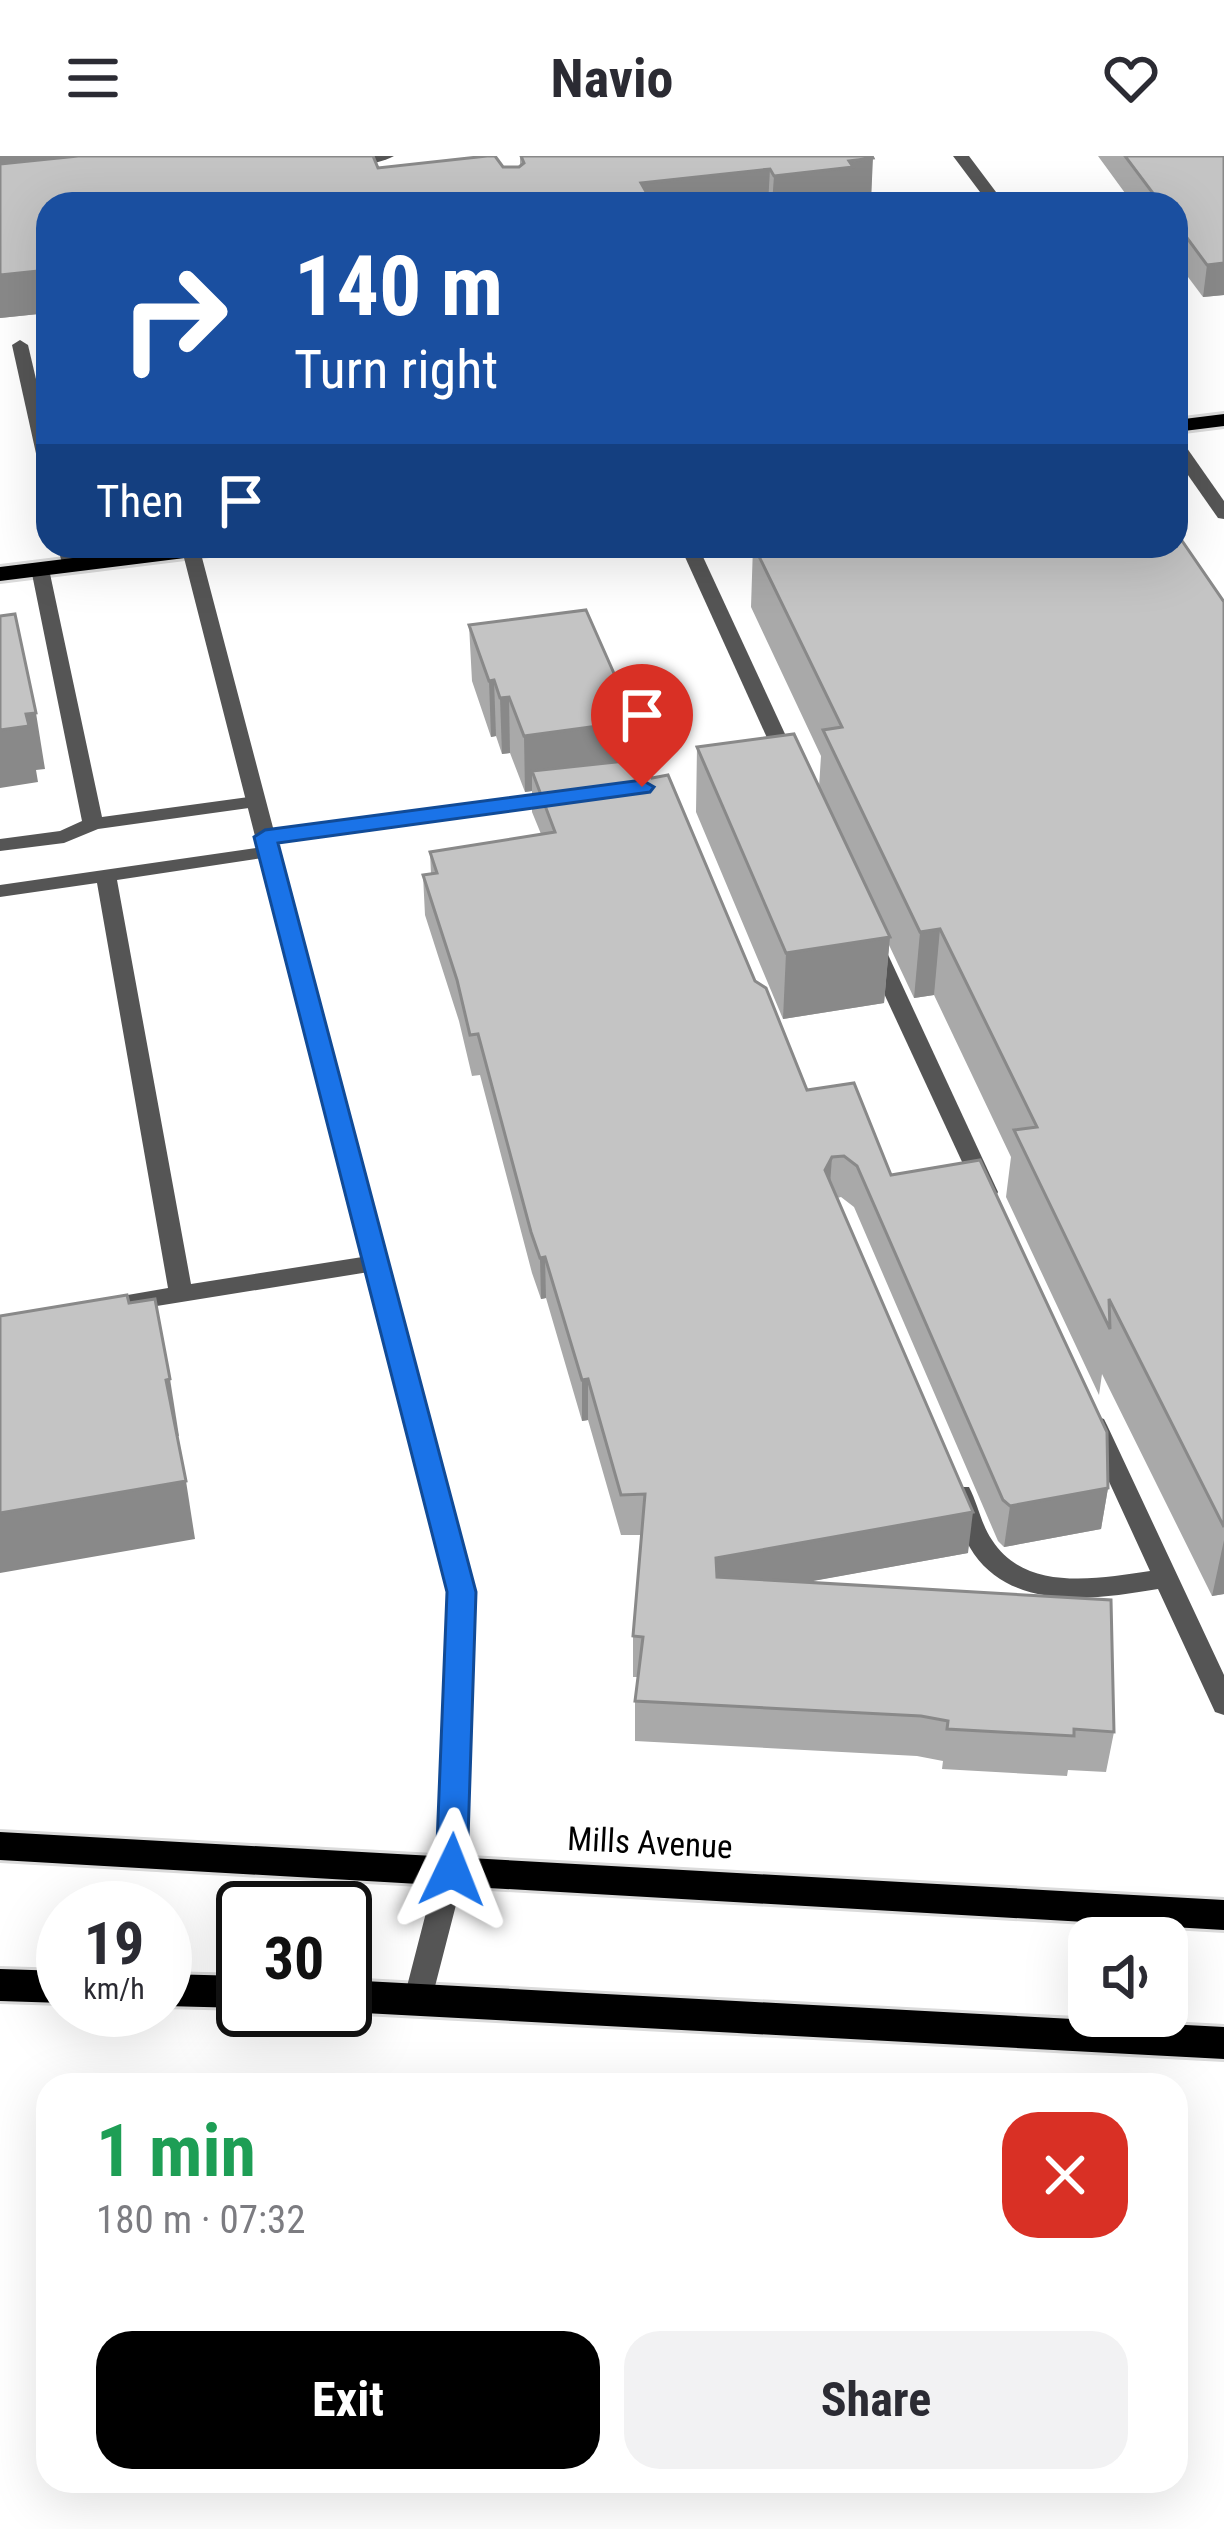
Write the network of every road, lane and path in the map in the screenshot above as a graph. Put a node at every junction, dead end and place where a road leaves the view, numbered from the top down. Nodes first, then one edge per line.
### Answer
1 (386, 156) edge
2 (961, 156) edge
3 (318, 163) edge
4 (988, 192) edge
5 (20, 345) dead end
6 (36, 415) edge
7 (1224, 420) edge
8 (1188, 424) edge
9 (1188, 463) edge
10 (1224, 514) edge
11 (64, 558) edge
12 (193, 558) edge
13 (694, 558) edge
14 (40, 569) junction
15 (0, 574) edge
16 (798, 783) edge
17 (576, 796) edge
18 (256, 802) junction
19 (93, 824) junction
20 (0, 845) edge
21 (267, 845) junction
22 (106, 875) junction
23 (0, 891) edge
24 (868, 933) edge
25 (997, 1213) edge
26 (375, 1263) junction
27 (181, 1294) junction
28 (77, 1311) edge
29 (1086, 1406) edge
30 (947, 1464) edge
31 (1166, 1578) junction
32 (1224, 1704) edge
33 (0, 1846) edge
34 (452, 1870) junction
35 (1224, 1915) edge
36 (0, 1985) edge
37 (36, 1986) edge
38 (372, 1997) edge
39 (418, 1998) junction
40 (1224, 2043) edge

1 - 3 street
2 - 4 street
5 - 6 street
7 - 8 main road
9 - 10 street
11 - 14 main road
12 - 18 street
13 - 16 street
14 - 15 main road
14 - 19 street
17 - 21 street
18 - 19 street
18 - 21 street
19 - 20 street
21 - 22 street
21 - 26 street
22 - 23 street
22 - 27 street
24 - 25 street
26 - 27 street
26 - 34 street
27 - 28 street
29 - 31 street
30 - 31 street
31 - 32 street
33 - 34 main road, Mills Avenue
34 - 35 main road, Mills Avenue
34 - 39 street
36 - 37 main road
38 - 39 main road
39 - 40 main road

